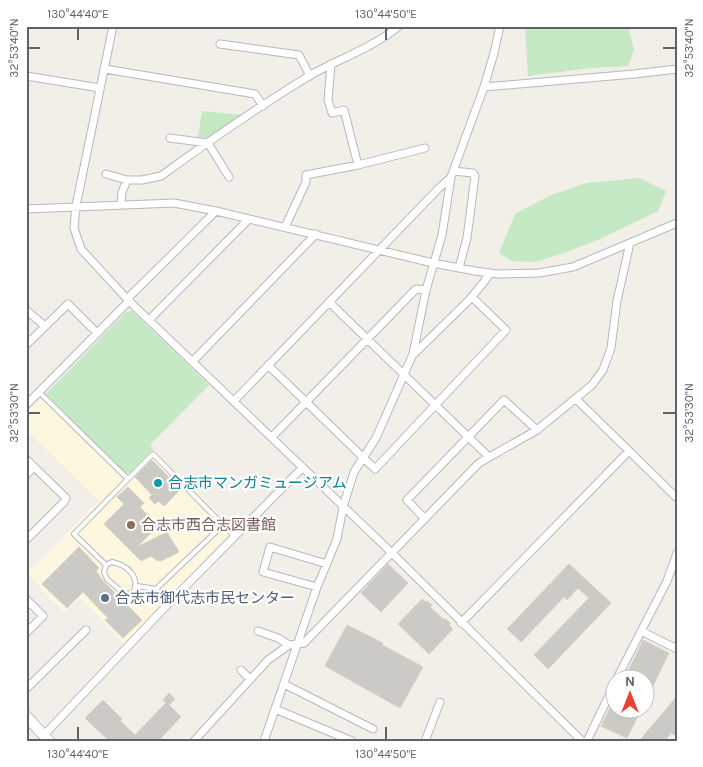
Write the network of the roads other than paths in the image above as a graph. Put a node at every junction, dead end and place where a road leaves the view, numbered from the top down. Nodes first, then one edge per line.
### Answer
1 (113, 26) edge
2 (399, 26) edge
3 (500, 26) edge
4 (220, 44) dead end
5 (331, 64) junction
6 (105, 69) junction
7 (677, 69) edge
8 (26, 76) edge
9 (310, 76) junction
10 (484, 87) junction
11 (100, 88) junction
12 (263, 106) junction
13 (170, 138) dead end
14 (208, 143) junction
15 (425, 148) dead end
16 (358, 165) junction
17 (106, 174) dead end
18 (452, 174) junction
19 (229, 177) dead end
20 (127, 180) junction
21 (121, 204) junction
22 (76, 206) junction
23 (26, 209) edge
24 (216, 211) junction
25 (249, 219) junction
26 (677, 223) edge
27 (285, 227) junction
28 (316, 234) junction
29 (630, 243) junction
30 (379, 250) junction
31 (433, 263) junction
32 (459, 268) junction
33 (490, 273) junction
34 (426, 290) junction
35 (472, 296) junction
36 (129, 301) junction
37 (328, 302) junction
38 (26, 310) edge
39 (149, 320) junction
40 (45, 326) junction
41 (97, 332) junction
42 (367, 339) junction
43 (26, 345) edge
44 (413, 354) junction
45 (193, 361) junction
46 (268, 365) junction
47 (404, 374) junction
48 (39, 392) junction
49 (576, 399) junction
50 (234, 401) junction
51 (306, 402) junction
52 (26, 405) edge
53 (435, 405) junction
54 (537, 430) junction
55 (468, 436) junction
56 (272, 437) junction
57 (629, 450) junction
58 (363, 457) junction
59 (489, 457) junction
60 (26, 458) edge
61 (34, 467) junction
62 (302, 468) junction
63 (26, 475) edge
64 (128, 479) junction
65 (677, 498) edge
66 (343, 507) junction
67 (425, 519) junction
68 (223, 525) junction
69 (234, 537) junction
70 (26, 540) edge
71 (392, 553) junction
72 (677, 553) edge
73 (327, 564) junction
74 (106, 565) junction
75 (137, 586) junction
76 (318, 587) junction
77 (156, 589) junction
78 (26, 599) edge
79 (169, 603) junction
80 (461, 623) junction
81 (86, 630) dead end
82 (258, 631) dead end
83 (641, 631) junction
84 (26, 633) edge
85 (298, 644) junction
86 (289, 645) junction
87 (677, 649) edge
88 (241, 670) dead end
89 (621, 670) edge
90 (250, 678) junction
91 (284, 684) junction
92 (26, 690) edge
93 (606, 701) edge
94 (440, 702) dead end
95 (276, 709) junction
96 (26, 716) edge
97 (373, 729) dead end
98 (46, 738) edge
99 (194, 741) edge
100 (264, 741) edge
101 (352, 741) edge
102 (425, 741) edge
103 (582, 741) edge
104 (587, 741) edge

1 - 6 street
2 - 5 street
3 - 10 street
4 - 9 street
5 - 9 street
5 - 16 street
6 - 11 street
6 - 12 street
7 - 10 street
8 - 11 street
9 - 12 street
10 - 18 street
11 - 22 street
12 - 14 street
13 - 14 street
14 - 19 street
14 - 20 street
15 - 16 street
16 - 27 street
17 - 20 street
18 - 30 street
18 - 31 street
18 - 32 street
20 - 21 street
21 - 22 street
21 - 24 street
22 - 23 street
22 - 36 street
24 - 25 street
24 - 36 street
25 - 27 street
25 - 39 street
26 - 29 street
27 - 28 street
28 - 30 street
28 - 45 street
29 - 33 street
29 - 49 street
30 - 31 street
30 - 37 street
31 - 32 street
31 - 34 street
32 - 33 street
33 - 35 street
34 - 42 street
34 - 44 street
35 - 44 street
35 - 53 street
36 - 39 street
36 - 41 street
37 - 42 street
37 - 46 street
38 - 40 street
39 - 45 street
40 - 41 street
40 - 43 street
41 - 48 street
42 - 47 street
42 - 51 street
44 - 47 street
45 - 50 street
46 - 50 street
46 - 51 street
47 - 53 street
47 - 58 street
48 - 52 street
48 - 64 lane
49 - 54 street
49 - 57 street
50 - 56 street
51 - 56 street
51 - 58 street
53 - 55 street
53 - 58 street
54 - 55 street
54 - 59 street
55 - 59 street
55 - 67 street
56 - 62 street
57 - 65 street
57 - 80 street
58 - 66 street
59 - 67 street
60 - 61 street
61 - 63 street
61 - 70 street
62 - 66 street
62 - 69 street
64 - 68 lane
64 - 74 lane
66 - 71 street
66 - 73 street
67 - 71 street
68 - 69 lane
68 - 77 lane
69 - 79 street
71 - 80 street
71 - 85 street
72 - 83 street
73 - 76 street
73 - 76 street
74 - 75 lane
74 - 75 lane
75 - 77 lane
76 - 85 street
77 - 79 lane
78 - 84 street
79 - 98 street
80 - 103 street
81 - 92 street
82 - 86 street
83 - 87 street
83 - 89 street
85 - 86 street
85 - 91 street
86 - 90 street
88 - 90 street
90 - 99 street
91 - 95 street
91 - 97 street
93 - 104 street
94 - 102 street
95 - 100 street
95 - 101 street
96 - 98 street

